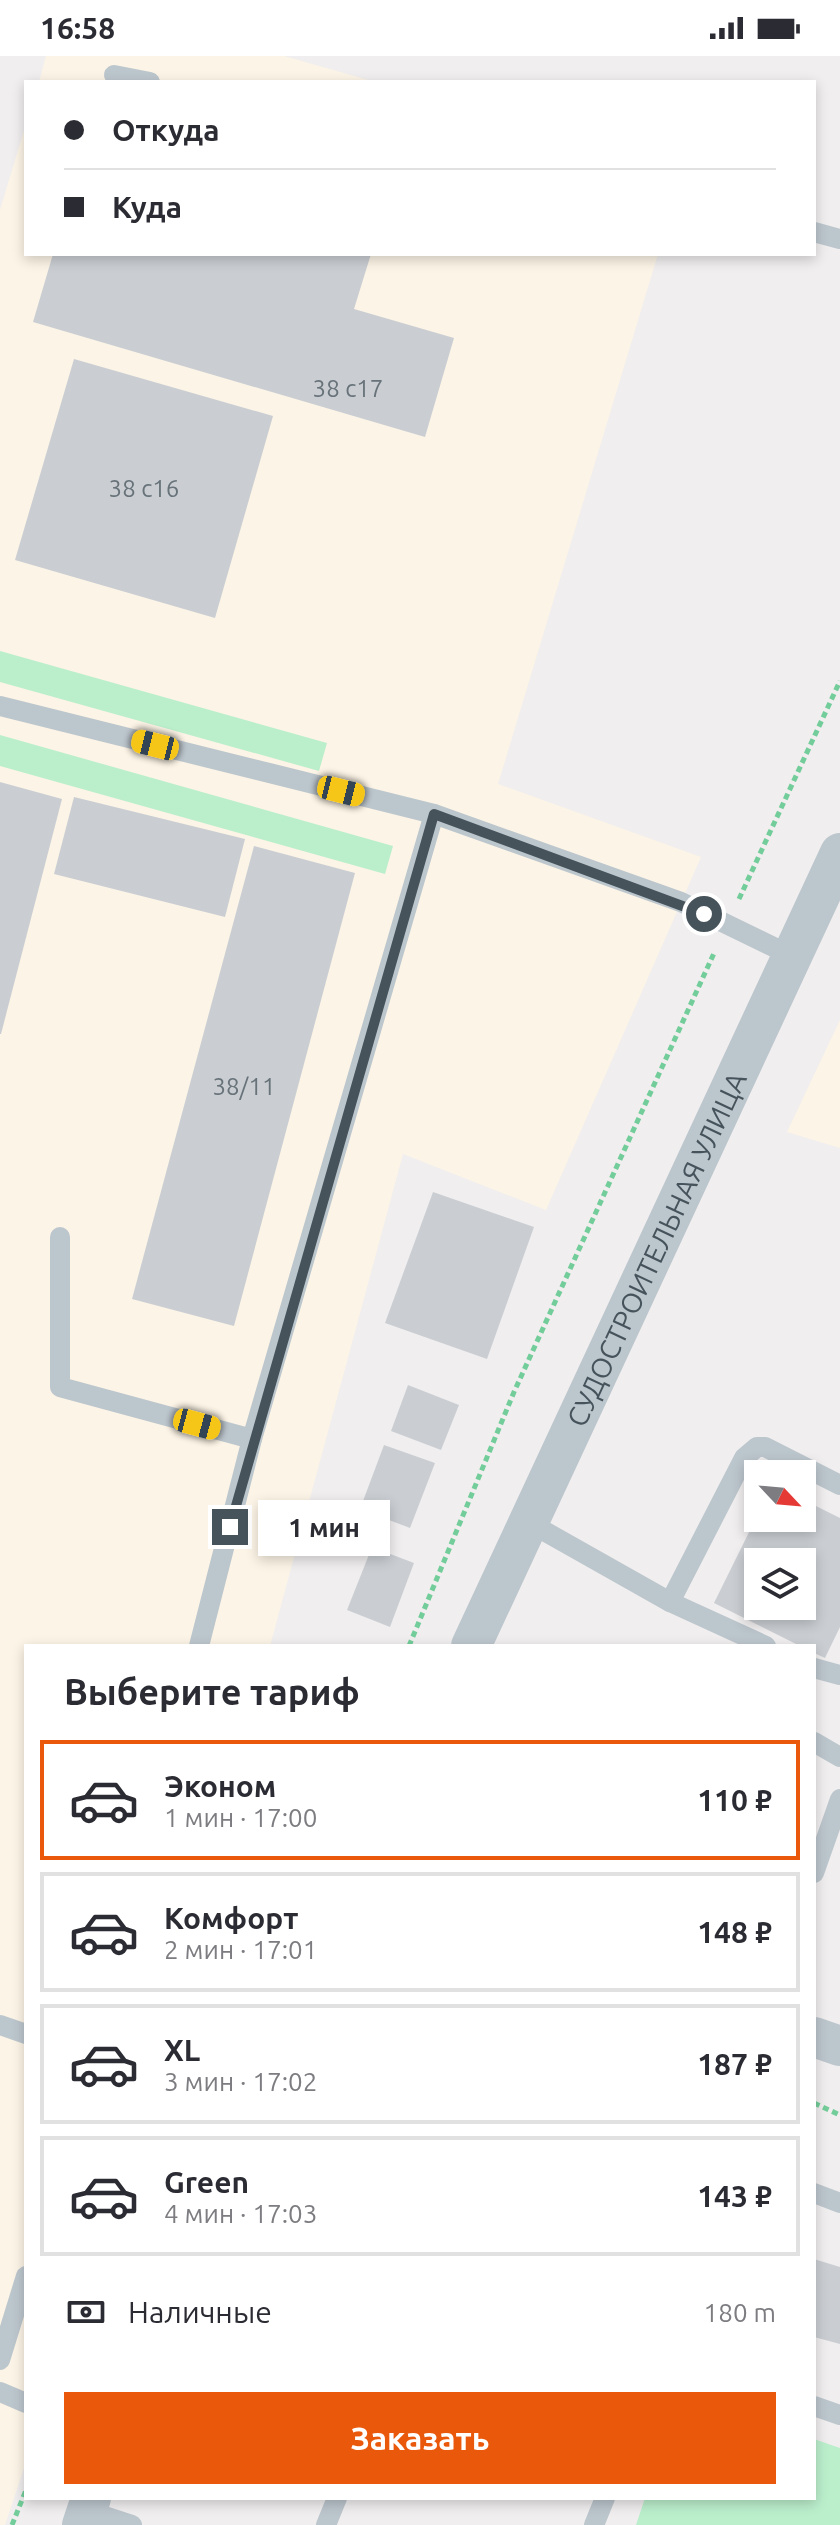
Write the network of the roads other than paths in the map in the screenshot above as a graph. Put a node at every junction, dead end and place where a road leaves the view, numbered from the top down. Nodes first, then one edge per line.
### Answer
1 (114, 75) dead end
2 (140, 80) edge
3 (816, 233) edge
4 (840, 239) edge
5 (0, 706) edge
6 (434, 814) junction
7 (840, 853) edge
8 (792, 956) junction
9 (60, 1237) dead end
10 (252, 1439) junction
11 (840, 1485) edge
12 (530, 1523) junction
13 (670, 1602) junction
14 (200, 1644) edge
15 (472, 1644) edge
16 (762, 1644) edge
17 (816, 1669) edge
18 (840, 1675) edge
19 (816, 1743) edge
20 (840, 1757) edge
21 (840, 1799) edge
22 (816, 1867) edge
23 (0, 2025) edge
24 (24, 2033) edge
25 (816, 2038) edge
26 (840, 2046) edge
27 (816, 2194) edge
28 (840, 2203) edge
29 (24, 2282) edge
30 (0, 2360) edge
31 (0, 2392) edge
32 (24, 2402) edge
33 (816, 2407) edge
34 (840, 2415) edge
35 (336, 2500) edge
36 (604, 2500) edge
37 (86, 2511) edge
38 (132, 2525) edge
39 (326, 2525) edge
40 (594, 2525) edge

1 - 2 lane
3 - 4 lane
5 - 6 lane
6 - 8 lane
6 - 10 lane
7 - 8 street, СУДОСТРОИТЕЛЬНАЯ УЛИЦА
8 - 12 street, СУДОСТРОИТЕЛЬНАЯ УЛИЦА
9 - 10 lane
10 - 14 lane
11 - 13 lane
12 - 13 lane
12 - 15 street, СУДОСТРОИТЕЛЬНАЯ УЛИЦА
13 - 16 lane
17 - 18 lane
19 - 20 lane
21 - 22 lane
23 - 24 lane
25 - 26 street
27 - 28 lane
29 - 30 lane
31 - 32 lane
33 - 34 lane
35 - 39 lane
36 - 40 lane
37 - 38 lane

